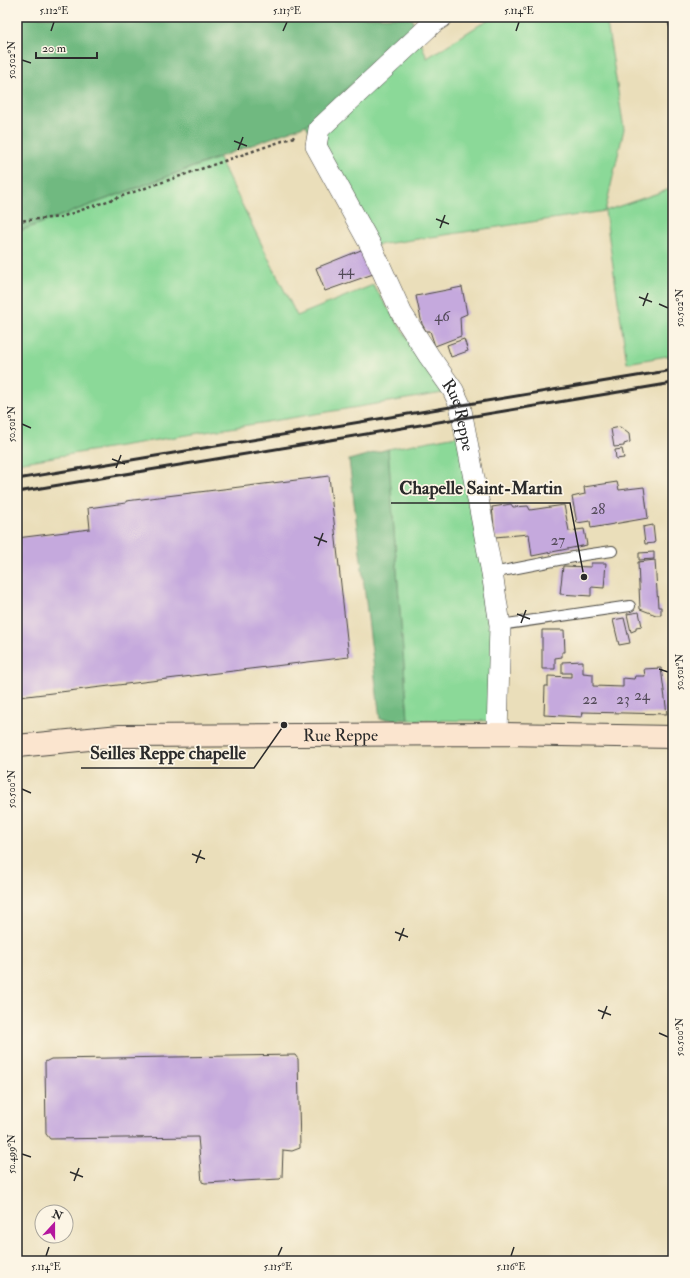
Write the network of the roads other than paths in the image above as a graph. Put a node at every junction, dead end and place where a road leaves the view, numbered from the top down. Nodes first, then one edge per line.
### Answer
1 (442, 17) edge
2 (612, 551) dead end
3 (492, 573) junction
4 (630, 606) dead end
5 (500, 625) junction
6 (497, 734) junction
7 (673, 737) edge
8 (17, 746) edge

1 - 3 street, Rue Reppe
2 - 3 lane
3 - 5 street, Rue Reppe
4 - 5 lane
5 - 6 street, Rue Reppe
6 - 7 main road, Rue Reppe
6 - 8 main road, Rue Reppe

